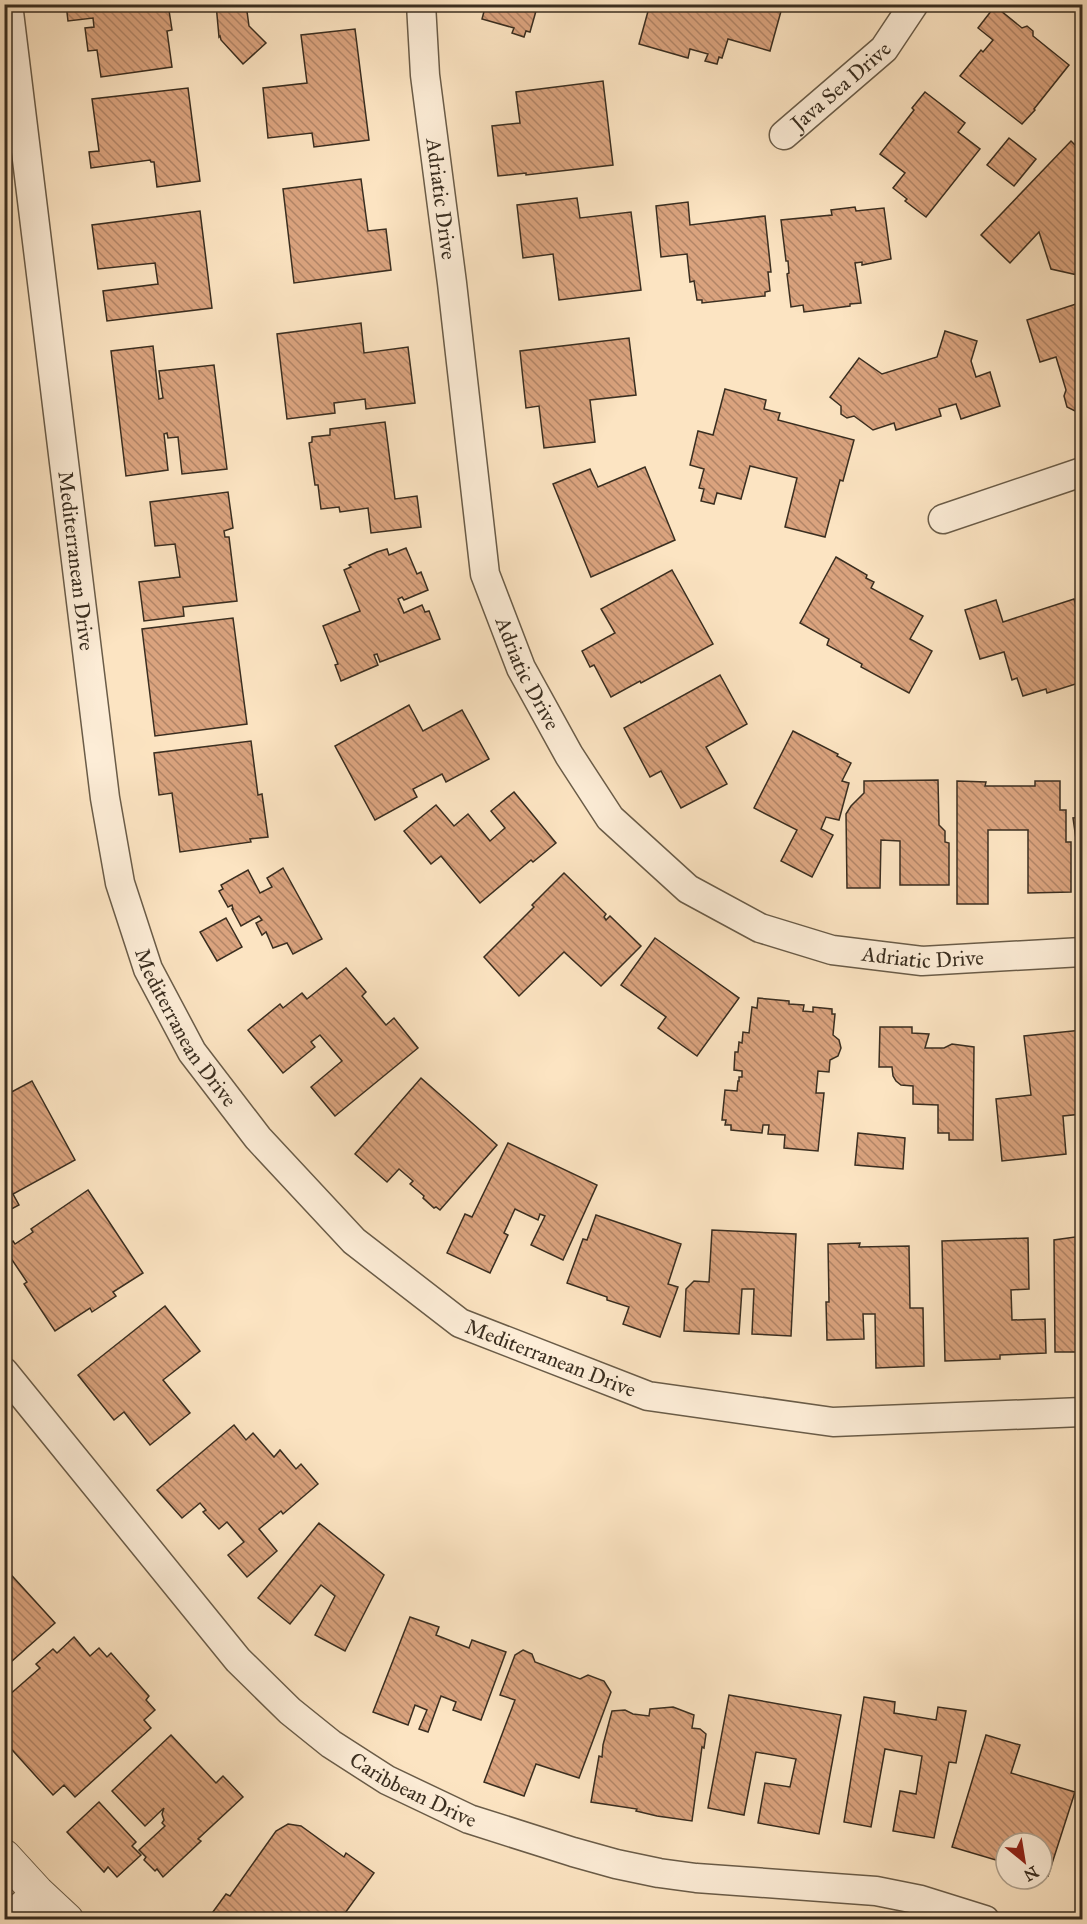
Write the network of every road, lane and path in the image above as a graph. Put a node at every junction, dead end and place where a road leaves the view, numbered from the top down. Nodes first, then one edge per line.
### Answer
1 (8, 4) edge
2 (421, 4) edge
3 (914, 4) edge
4 (784, 135) dead end
5 (1083, 472) edge
6 (943, 519) dead end
7 (1083, 951) edge
8 (4, 1372) edge
9 (1083, 1412) edge
10 (4, 1856) edge
11 (37, 1892) junction
12 (6, 1920) edge
13 (67, 1920) edge
14 (985, 1920) edge

1 - 9 street, Mediterranean Drive
2 - 7 street, Adriatic Drive
3 - 4 street, Java Sea Drive
5 - 6 street
8 - 14 street, Caribbean Drive
10 - 11 street
11 - 12 street
11 - 13 street

